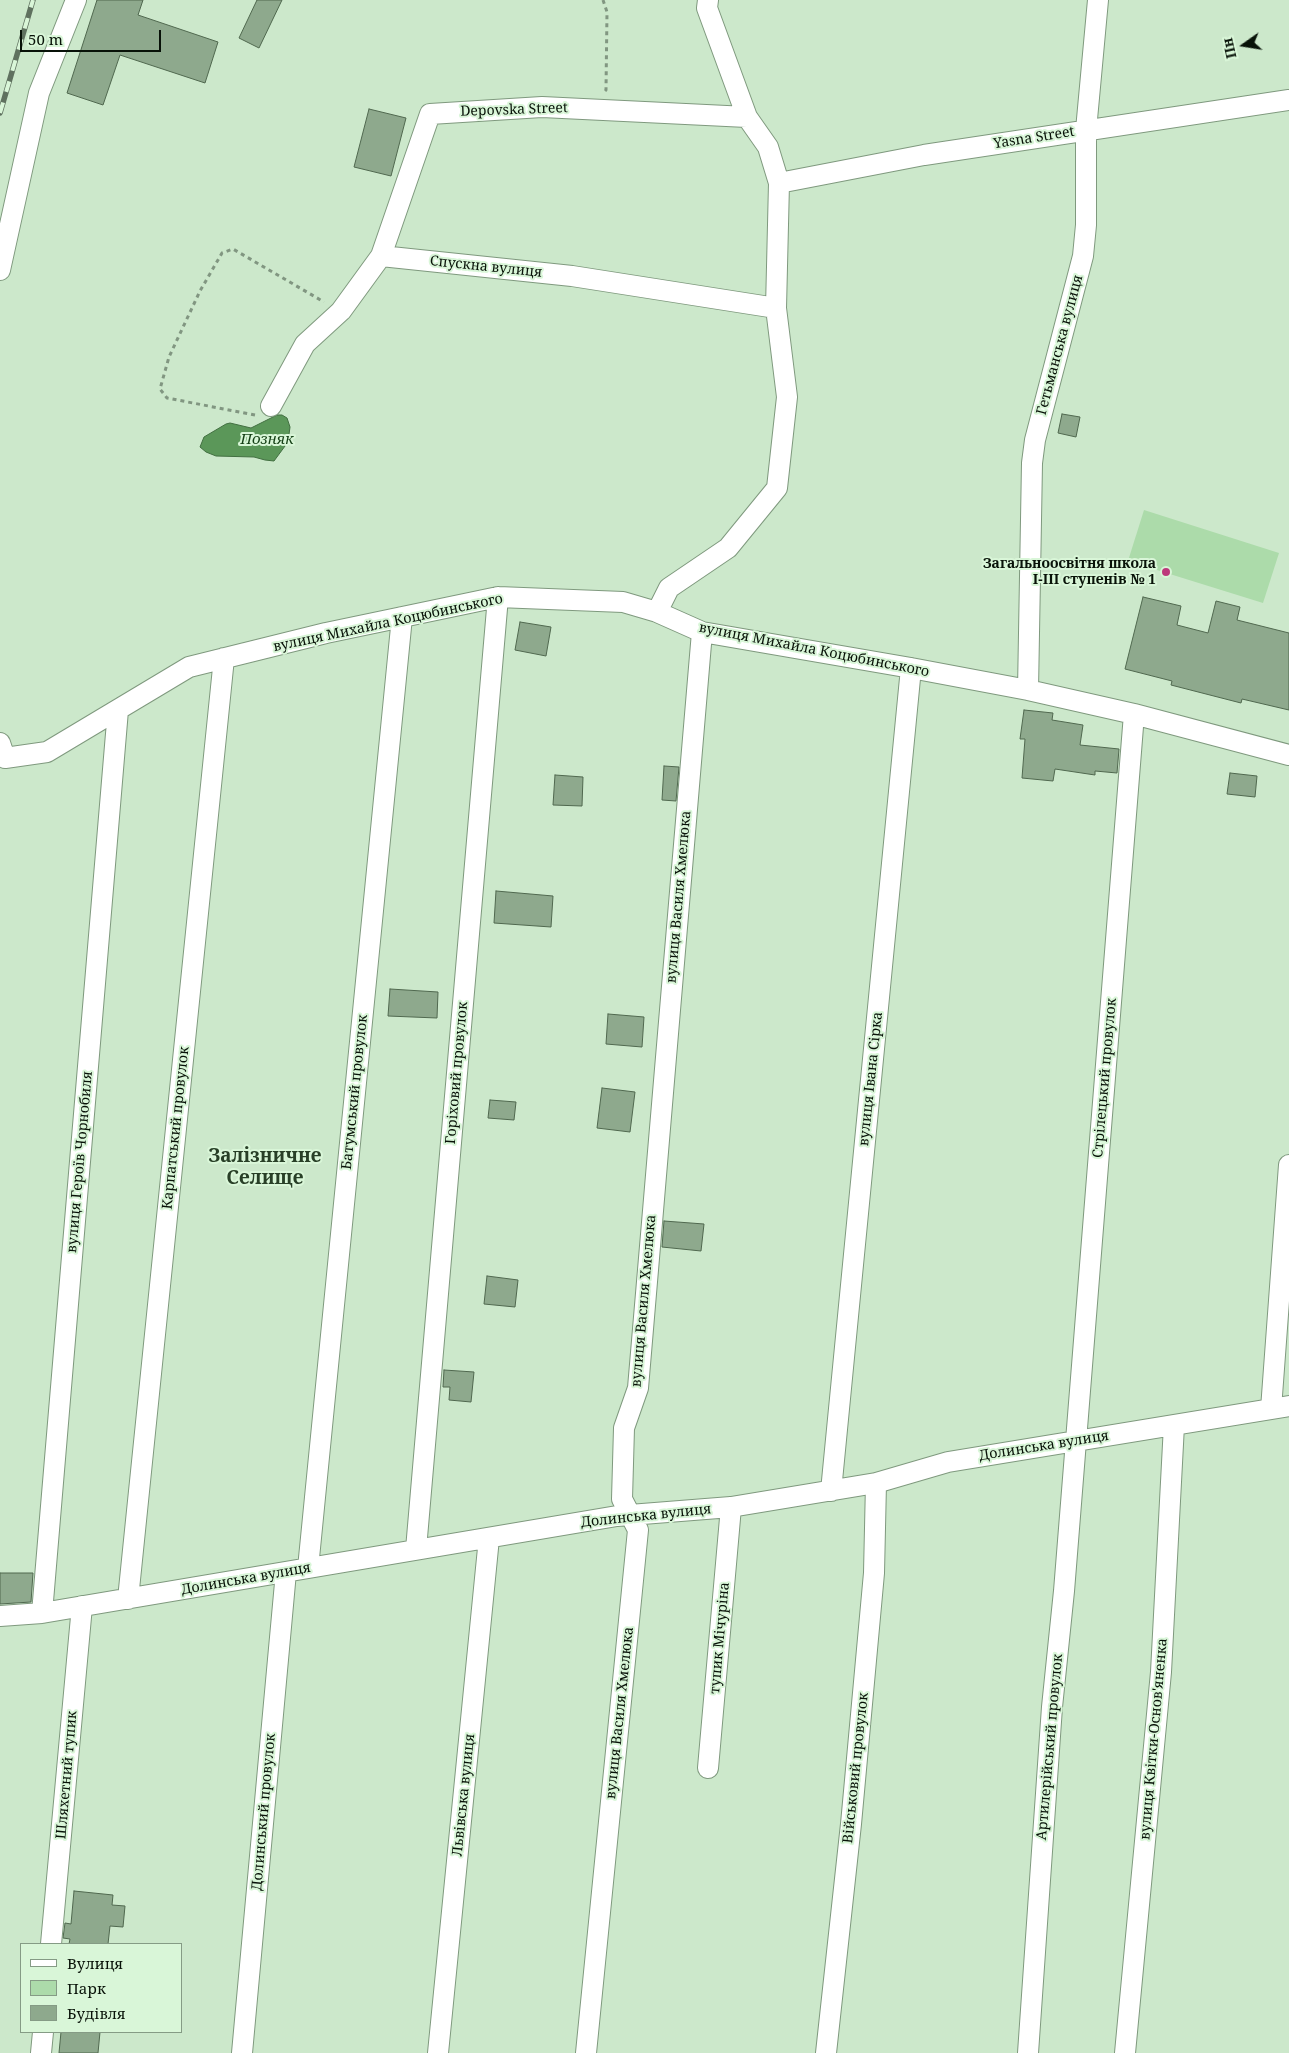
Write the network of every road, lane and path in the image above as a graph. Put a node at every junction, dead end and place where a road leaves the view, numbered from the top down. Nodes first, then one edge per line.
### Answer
1 (76, 0) edge
2 (603, 0) edge
3 (708, 0) edge
4 (1098, 0) edge
5 (1289, 100) edge
6 (590, 109) junction
7 (747, 117) junction
8 (1086, 130) junction
9 (779, 183) junction
10 (381, 256) junction
11 (0, 270) edge
12 (776, 308) junction
13 (341, 311) junction
14 (271, 406) joint
15 (498, 597) junction
16 (657, 612) junction
17 (402, 617) junction
18 (702, 632) junction
19 (224, 658) junction
20 (912, 668) junction
21 (1028, 690) junction
22 (118, 710) junction
23 (1134, 714) junction
24 (3, 750) edge
25 (1289, 754) edge
26 (1289, 1165) edge
27 (1280, 1407) edge
28 (1174, 1425) junction
29 (1076, 1441) junction
30 (876, 1483) junction
31 (832, 1491) junction
32 (731, 1507) junction
33 (630, 1515) junction
34 (489, 1538) junction
35 (416, 1549) junction
36 (308, 1568) junction
37 (286, 1572) junction
38 (128, 1598) junction
39 (82, 1606) junction
40 (42, 1613) junction
41 (0, 1616) edge
42 (708, 1768) dead end
43 (51, 1943) edge
44 (43, 2033) edge
45 (41, 2053) edge
46 (242, 2053) edge
47 (438, 2053) edge
48 (586, 2053) edge
49 (826, 2053) edge
50 (1028, 2053) edge
51 (1124, 2053) edge

1 - 11 street
2 - 6 path
3 - 7 street
4 - 8 street, Гетьманська вулиця
5 - 8 street, Yasna Street
6 - 7 street, Depovska Street
6 - 10 street, Depovska Street
7 - 9 street
8 - 9 street, Yasna Street
8 - 21 street, Гетьманська вулиця
9 - 12 street
10 - 12 street, Спускна вулиця
10 - 13 street
12 - 16 street
13 - 14 street
13 - 14 path
15 - 16 street, вулиця Михайла Коцюбинського
15 - 17 street, вулиця Михайла Коцюбинського
15 - 35 street, Горіховий провулок
16 - 18 street, вулиця Михайла Коцюбинського
17 - 19 street, вулиця Михайла Коцюбинського
17 - 36 street, Батумський провулок
18 - 20 street, вулиця Михайла Коцюбинського
18 - 33 street, вулиця Василя Хмелюка
19 - 22 street, вулиця Михайла Коцюбинського
19 - 38 street, Карпатський провулок
20 - 21 street, вулиця Михайла Коцюбинського
20 - 31 street, вулиця Івана Сірка
21 - 23 street, вулиця Михайла Коцюбинського
22 - 24 street, вулиця Михайла Коцюбинського
22 - 40 street, вулиця Героїв Чорнобиля
23 - 25 street, вулиця Михайла Коцюбинського
23 - 29 street, Стрілецький провулок
26 - 27 street
27 - 28 street, Долинська вулиця
28 - 29 street, Долинська вулиця
28 - 51 street, вулиця Квітки-Основ'яненка
29 - 30 street, Долинська вулиця
29 - 50 street, Артилерійський провулок
30 - 31 street, Долинська вулиця
30 - 49 street, Військовий провулок
31 - 32 street, Долинська вулиця
32 - 33 street, Долинська вулиця
32 - 42 street, тупик Мічуріна
33 - 34 street, Долинська вулиця
33 - 48 street, вулиця Василя Хмелюка
34 - 35 street, Долинська вулиця
34 - 47 street, Львівська вулиця
35 - 36 street, Долинська вулиця
36 - 37 street, Долинська вулиця
37 - 38 street, Долинська вулиця
37 - 46 street, Долинський провулок
38 - 39 street, Долинська вулиця
39 - 40 street, Долинська вулиця
39 - 43 street, Шляхетний тупик
40 - 41 street, Долинська вулиця
44 - 45 street

